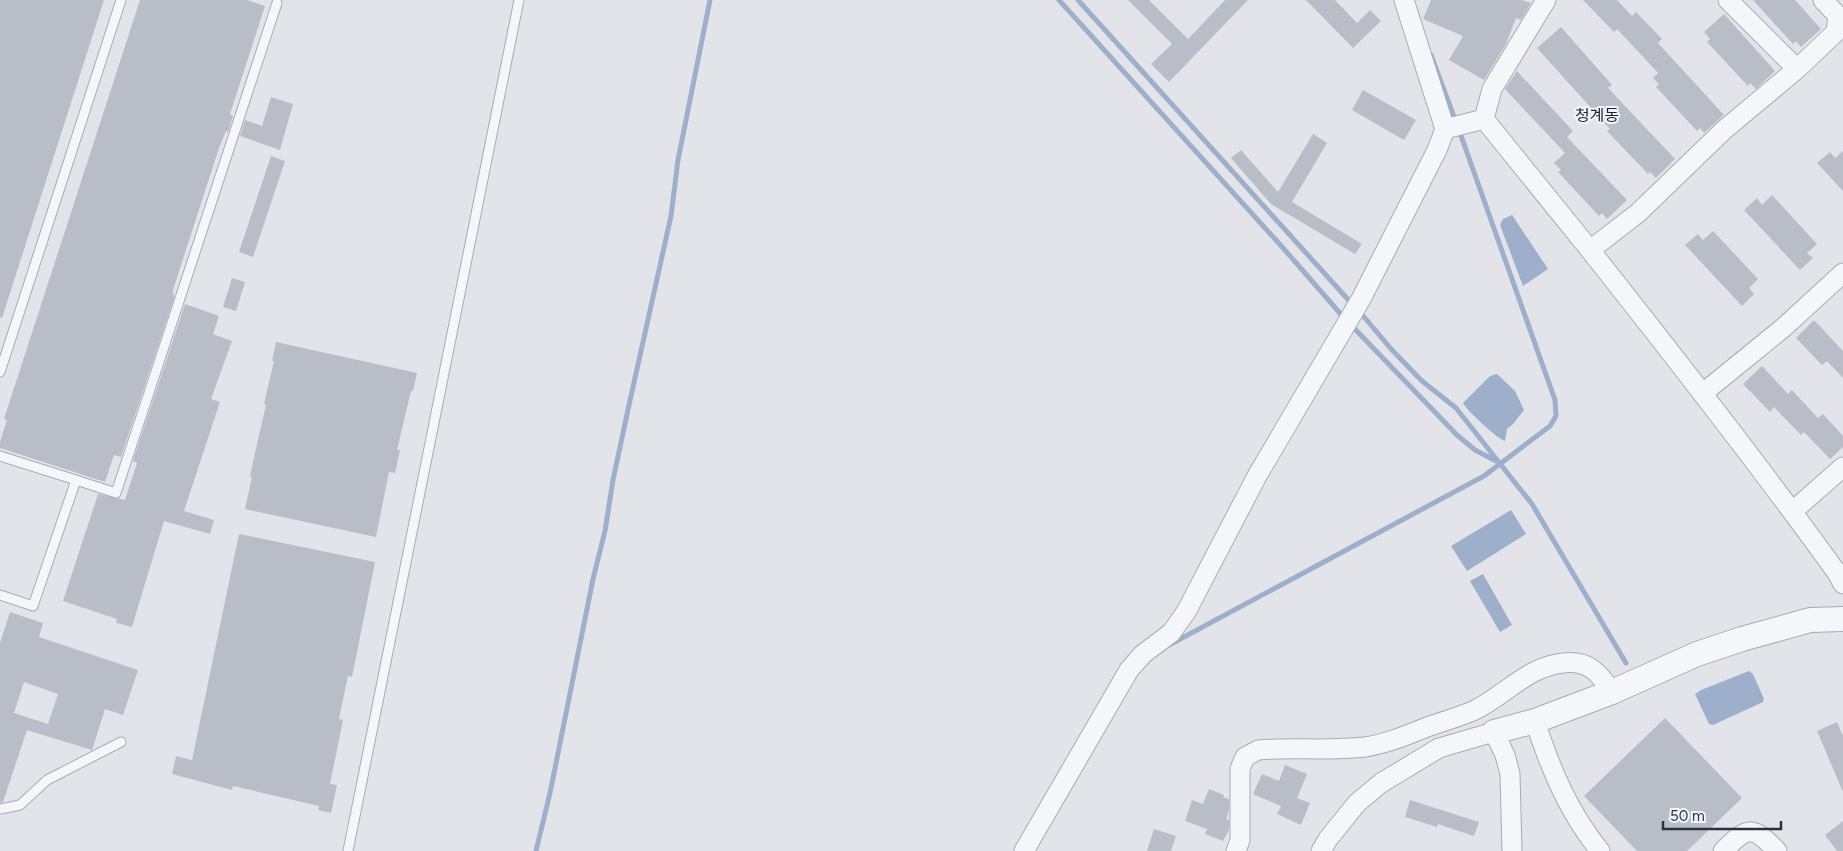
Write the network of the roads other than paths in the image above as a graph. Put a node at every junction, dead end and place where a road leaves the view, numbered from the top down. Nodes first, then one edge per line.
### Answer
1 (120, 0) edge
2 (518, 0) edge
3 (1404, 0) edge
4 (1546, 0) edge
5 (1728, 0) edge
6 (1823, 0) edge
7 (277, 3) dead end
8 (1797, 70) junction
9 (1484, 119) junction
10 (1453, 127) junction
11 (1590, 250) junction
12 (1843, 273) edge
13 (0, 372) edge
14 (1703, 393) junction
15 (0, 456) edge
16 (1843, 467) edge
17 (76, 480) junction
18 (1793, 511) junction
19 (1843, 584) edge
20 (0, 595) edge
21 (1843, 619) edge
22 (1612, 692) junction
23 (1535, 721) junction
24 (1494, 732) junction
25 (121, 742) dead end
26 (0, 810) edge
27 (348, 851) edge
28 (1024, 851) edge
29 (1236, 851) edge
30 (1321, 851) edge
31 (1512, 851) edge
32 (1600, 851) edge
33 (1723, 851) edge
34 (1778, 851) edge

1 - 13 lane
2 - 27 lane
3 - 10 street
4 - 9 street
5 - 8 street
6 - 8 street
7 - 17 lane
8 - 11 street
9 - 10 street
9 - 11 street
10 - 28 street
11 - 14 street
12 - 14 street
14 - 18 street
15 - 17 lane
16 - 18 street
17 - 20 lane
18 - 19 street
21 - 22 street
22 - 23 street
22 - 29 street
23 - 24 street
23 - 32 street
24 - 30 street
24 - 31 street
25 - 26 lane
33 - 34 street

